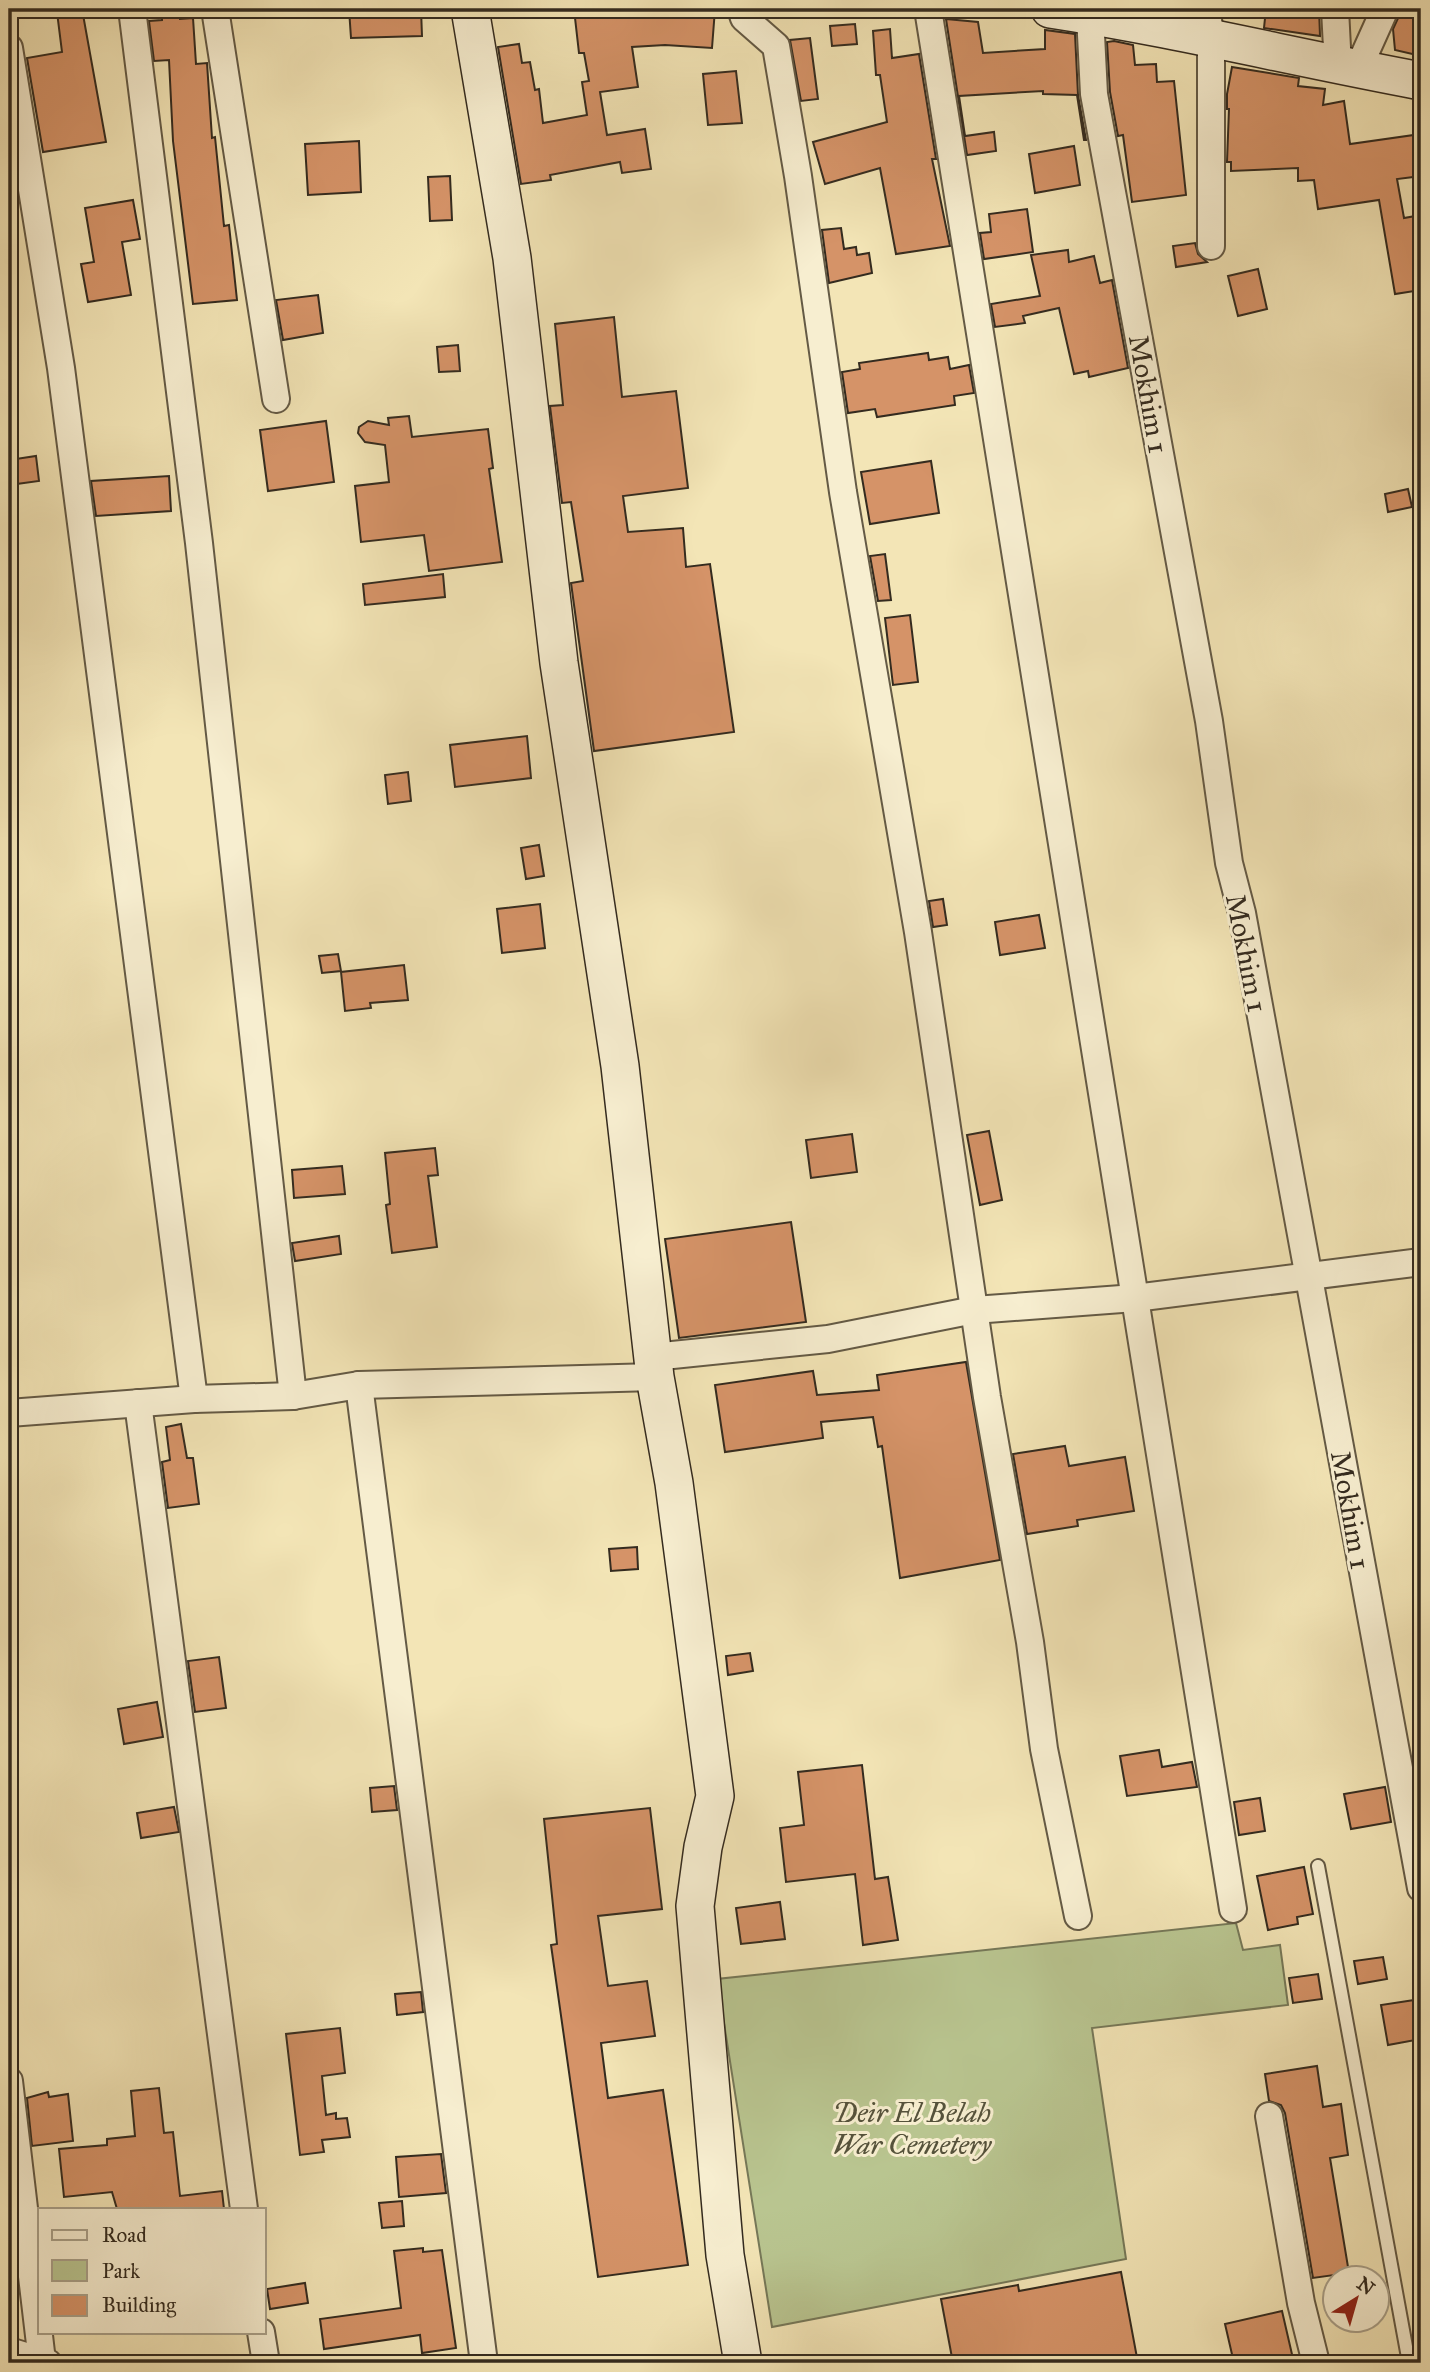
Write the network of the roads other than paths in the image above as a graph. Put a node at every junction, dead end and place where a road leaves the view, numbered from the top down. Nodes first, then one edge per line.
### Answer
1 (132, 9) edge
2 (215, 9) edge
3 (470, 9) edge
4 (741, 9) edge
5 (928, 9) edge
6 (1050, 9) edge
7 (1335, 9) edge
8 (1385, 9) edge
9 (1090, 15) junction
10 (1209, 23) edge
11 (9, 48) edge
12 (1348, 68) junction
13 (1421, 81) edge
14 (1211, 246) dead end
15 (276, 399) dead end
16 (1421, 1262) edge
17 (1308, 1276) junction
18 (1135, 1298) junction
19 (974, 1310) junction
20 (654, 1367) junction
21 (359, 1385) junction
22 (293, 1395) junction
23 (194, 1399) junction
24 (138, 1403) junction
25 (9, 1413) edge
26 (1318, 1866) dead end
27 (1421, 1888) edge
28 (1234, 1909) dead end
29 (1078, 1916) dead end
30 (9, 2081) edge
31 (1269, 2116) dead end
32 (244, 2208) edge
33 (38, 2307) edge
34 (41, 2334) edge
35 (261, 2334) edge
36 (9, 2351) edge
37 (45, 2362) edge
38 (266, 2363) edge
39 (484, 2363) edge
40 (743, 2363) edge
41 (1316, 2363) edge
42 (1409, 2363) edge

1 - 22 street
2 - 15 street
3 - 20 street
4 - 19 street
5 - 18 street
6 - 9 street
7 - 12 street
8 - 12 street
9 - 10 street
9 - 17 street, Mokhim 1
10 - 12 street
10 - 14 street
11 - 23 street
12 - 13 street
16 - 17 street
17 - 18 street
17 - 27 street, Mokhim 1
18 - 19 street
18 - 28 street
19 - 20 street
19 - 29 street
20 - 21 street
20 - 40 street
21 - 22 street
21 - 39 street
22 - 23 street
23 - 24 street
24 - 25 street
24 - 32 street
26 - 42 lane
30 - 33 street
31 - 41 street
34 - 37 street
35 - 38 street
36 - 37 street

